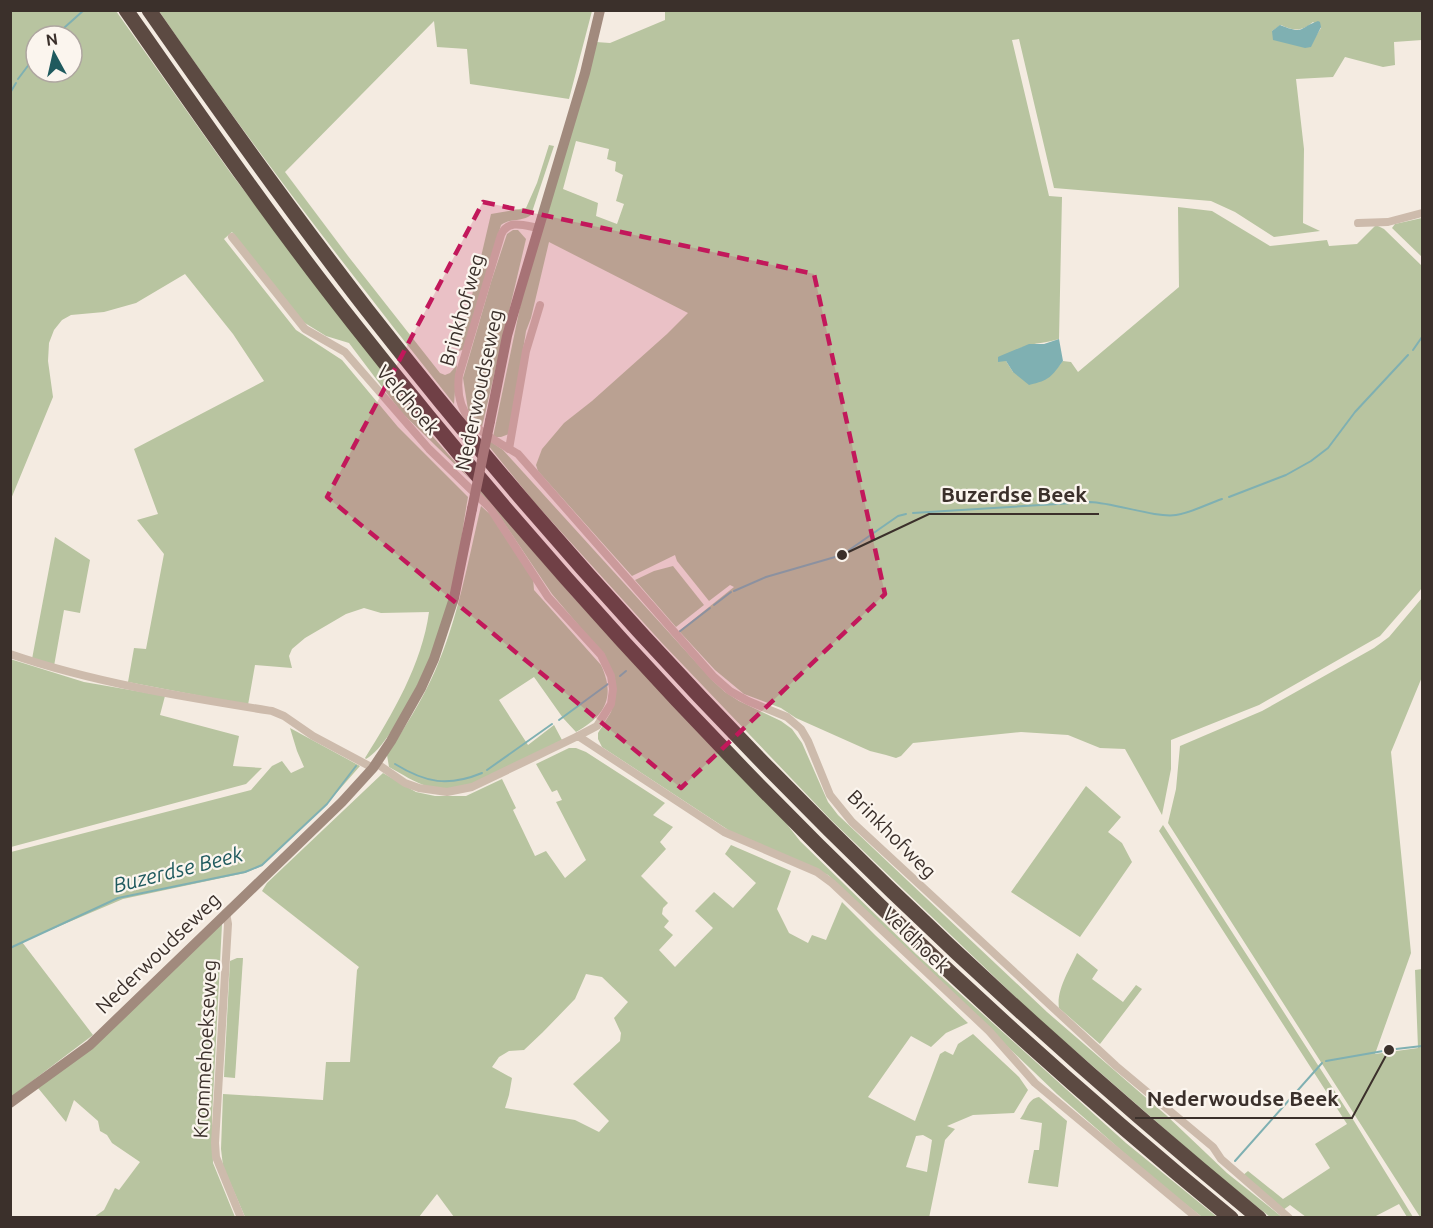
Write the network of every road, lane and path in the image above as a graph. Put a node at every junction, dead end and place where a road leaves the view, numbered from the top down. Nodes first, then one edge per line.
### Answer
1 (126, 10) edge
2 (149, 10) edge
3 (600, 10) edge
4 (1422, 213) edge
5 (1358, 223) dead end
6 (537, 228) junction
7 (232, 237) dead end
8 (540, 305) dead end
9 (509, 449) junction
10 (10, 654) edge
11 (578, 736) junction
12 (374, 766) junction
13 (225, 913) junction
14 (10, 1103) edge
15 (241, 1218) edge
16 (1197, 1218) edge
17 (1231, 1218) edge
18 (1259, 1218) edge
19 (1289, 1218) edge

1 - 17 highway
2 - 18 highway
3 - 6 street, Nederwoudseweg
4 - 5 street
6 - 9 street, Brinkhofweg
6 - 12 street, Nederwoudseweg, bridge
7 - 11 street, Veldhoek
8 - 9 street
9 - 19 street, Brinkhofweg
10 - 12 street
11 - 12 street, Veldhoek
11 - 16 street, Veldhoek
12 - 13 street, Nederwoudseweg
13 - 14 street, Nederwoudseweg
13 - 15 street, Krommehoekseweg

